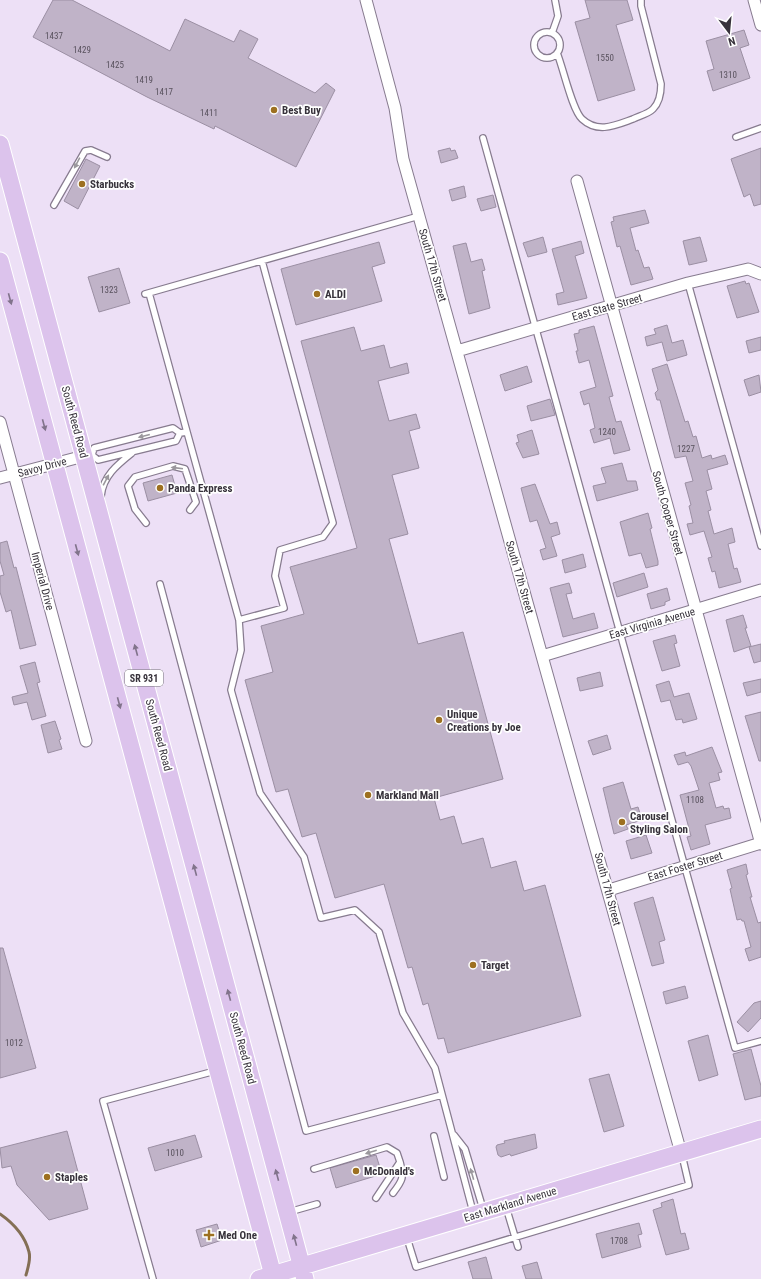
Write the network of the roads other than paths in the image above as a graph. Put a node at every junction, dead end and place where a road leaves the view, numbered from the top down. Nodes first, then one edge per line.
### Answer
1 (366, 0) edge
2 (554, 0) edge
3 (641, 0) edge
4 (754, 0) edge
5 (761, 25) edge
6 (552, 33) junction
7 (557, 53) junction
8 (761, 128) edge
9 (736, 137) dead end
10 (483, 138) dead end
11 (0, 144) edge
12 (107, 157) dead end
13 (577, 181) dead end
14 (54, 204) dead end
15 (419, 216) junction
16 (0, 261) edge
17 (262, 261) junction
18 (759, 272) edge
19 (688, 283) junction
20 (611, 306) junction
21 (535, 328) junction
22 (457, 351) junction
23 (0, 422) edge
24 (187, 432) junction
25 (180, 433) junction
26 (134, 451) junction
27 (88, 456) junction
28 (54, 463) junction
29 (14, 474) junction
30 (0, 478) edge
31 (190, 510) dead end
32 (101, 518) junction
33 (146, 523) dead end
34 (761, 546) edge
35 (160, 584) dead end
36 (761, 590) edge
37 (695, 610) junction
38 (239, 620) junction
39 (621, 632) junction
40 (542, 656) junction
41 (86, 741) dead end
42 (761, 843) edge
43 (686, 865) junction
44 (609, 890) junction
45 (761, 1041) edge
46 (217, 1070) junction
47 (442, 1095) junction
48 (761, 1129) edge
49 (452, 1133) junction
50 (434, 1136) dead end
51 (681, 1153) junction
52 (400, 1162) junction
53 (314, 1169) dead end
54 (444, 1177) dead end
55 (393, 1193) dead end
56 (376, 1198) dead end
57 (317, 1204) dead end
58 (506, 1205) junction
59 (287, 1213) junction
60 (479, 1213) junction
61 (407, 1235) junction
62 (515, 1238) junction
63 (518, 1247) dead end
64 (304, 1273) edge
65 (268, 1278) edge
66 (153, 1279) edge

1 - 15 street, South 17th Street
2 - 6 lane
3 - 7 lane
4 - 5 street
6 - 7 lane
6 - 7 lane
8 - 9 lane
10 - 21 lane
11 - 27 main road, South Reed Road / SR 931
12 -> 14 lane
13 - 20 street, South Cooper Street
15 - 17 lane
15 - 22 street, South 17th Street
16 -> 28 main road, SR 931
17 - 24 lane
17 - 38 lane
18 - 19 street, East State Street
19 - 20 street, East State Street
19 - 34 lane
20 - 21 street, East State Street
20 - 37 street, South Cooper Street
21 - 22 street, East State Street
21 - 39 lane
22 - 40 street, South 17th Street
23 - 29 street, Imperial Drive
24 - 25 lane
24 - 38 lane
25 - 26 lane
25 -> 27 lane
26 - 27 lane
32 -> 26 lane
27 - 28 street, Savoy Drive
27 - 32 main road, South Reed Road / SR 931
28 - 29 street, Savoy Drive
28 -> 46 main road, SR 931
29 - 30 street, Savoy Drive
29 - 41 street, Imperial Drive
31 -> 33 lane
59 -> 32 main road, South Reed Road / SR 931
35 - 47 lane
36 - 37 street, East Virginia Avenue
37 - 39 street, East Virginia Avenue
37 - 42 street, South Cooper Street
38 - 47 lane
39 - 40 street, East Virginia Avenue
39 - 43 lane
40 - 44 street, South 17th Street
42 - 43 street, East Foster Street
43 - 44 street, East Foster Street
43 - 45 lane
44 - 51 street, South 17th Street
46 - 65 main road, SR 931
46 - 66 lane
47 - 49 lane
48 - 51 main road, East Markland Avenue
49 - 60 lane
60 -> 49 lane
50 - 54 lane
51 - 58 main road, East Markland Avenue
51 - 62 lane
52 -> 53 lane
52 - 55 lane
52 - 56 lane
57 - 59 lane
58 - 60 main road, East Markland Avenue
58 - 62 lane
64 -> 59 main road, South Reed Road / SR 931
60 - 61 main road, East Markland Avenue
61 - 62 lane
61 - 64 main road, East Markland Avenue
62 - 63 lane
64 - 65 main road, East Markland Avenue

